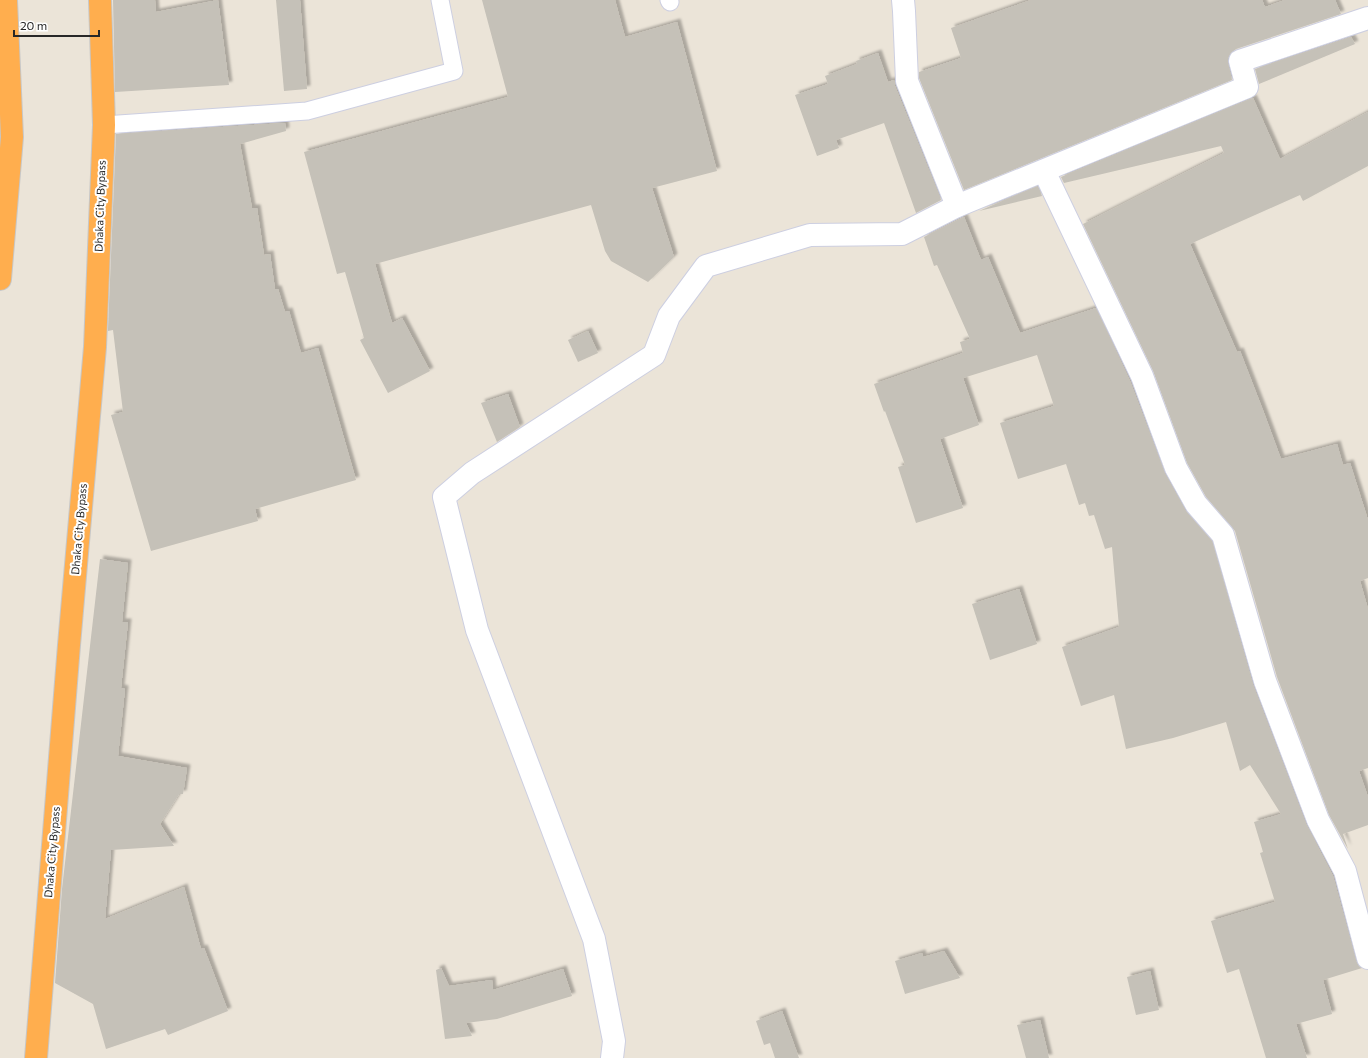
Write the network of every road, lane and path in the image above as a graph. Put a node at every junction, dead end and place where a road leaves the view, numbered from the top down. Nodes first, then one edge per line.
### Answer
1 (6, 0) edge
2 (100, 0) edge
3 (440, 0) edge
4 (902, 0) edge
5 (1368, 18) edge
6 (104, 125) junction
7 (1044, 171) junction
8 (957, 206) junction
9 (2, 234) edge
10 (0, 278) edge
11 (1368, 958) edge
12 (36, 1058) edge
13 (612, 1058) edge

1 - 9 highway
2 - 6 highway, Dhaka City Bypass
3 - 6 lane
4 - 8 street
5 - 7 street
6 - 12 highway, Dhaka City Bypass
7 - 8 street
7 - 11 street
8 - 13 street
9 - 10 highway

